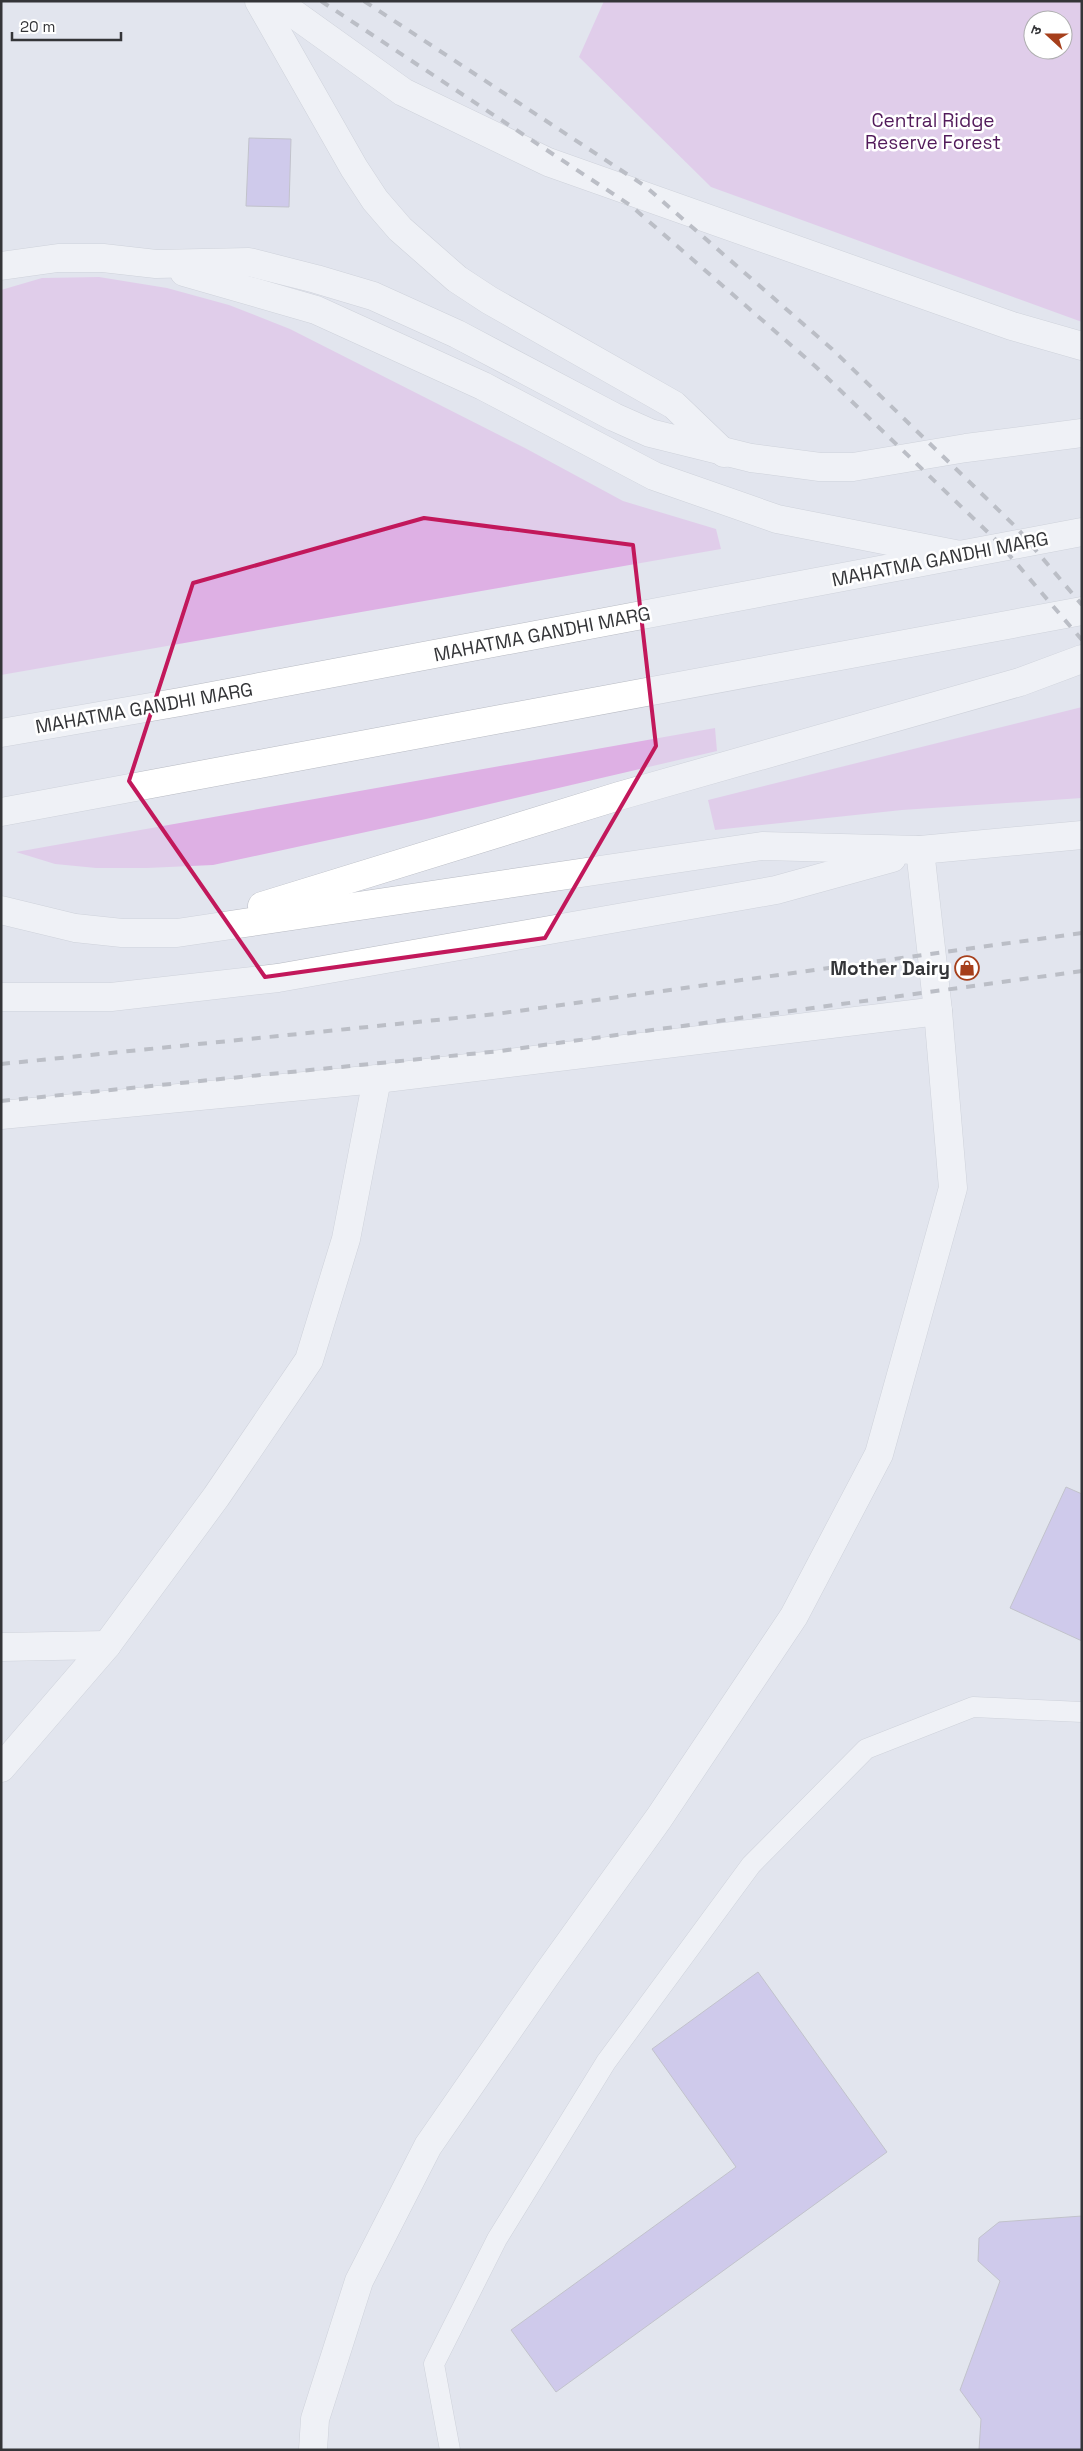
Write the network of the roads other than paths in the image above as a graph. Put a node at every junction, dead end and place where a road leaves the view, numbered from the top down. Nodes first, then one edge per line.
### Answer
1 (259, 1) edge
2 (276, 1) edge
3 (156, 264) junction
4 (1, 266) edge
5 (1082, 346) edge
6 (1082, 433) edge
7 (724, 453) junction
8 (1082, 532) edge
9 (960, 555) junction
10 (1082, 611) edge
11 (1082, 659) edge
12 (1, 733) edge
13 (1, 812) edge
14 (1082, 835) edge
15 (920, 850) junction
16 (1, 910) edge
17 (177, 933) junction
18 (1, 997) edge
19 (938, 1011) junction
20 (377, 1079) junction
21 (1, 1115) edge
22 (108, 1645) junction
23 (1, 1647) edge
24 (1082, 1712) edge
25 (1, 1768) edge
26 (313, 2450) edge
27 (450, 2450) edge

1 - 7 main road
2 - 5 main road
3 - 4 main road
3 - 7 main road
3 - 9 main road
6 - 7 main road
8 - 9 main road, MAHATMA GANDHI MARG
9 - 12 main road, MAHATMA GANDHI MARG
10 - 13 main road
11 - 17 main road
14 - 15 main road
15 - 17 main road
15 - 18 main road
15 - 19 main road
16 - 17 main road
19 - 20 main road
19 - 26 main road
20 - 21 main road
20 - 22 main road
22 - 23 main road
22 - 25 main road
24 - 27 lane

